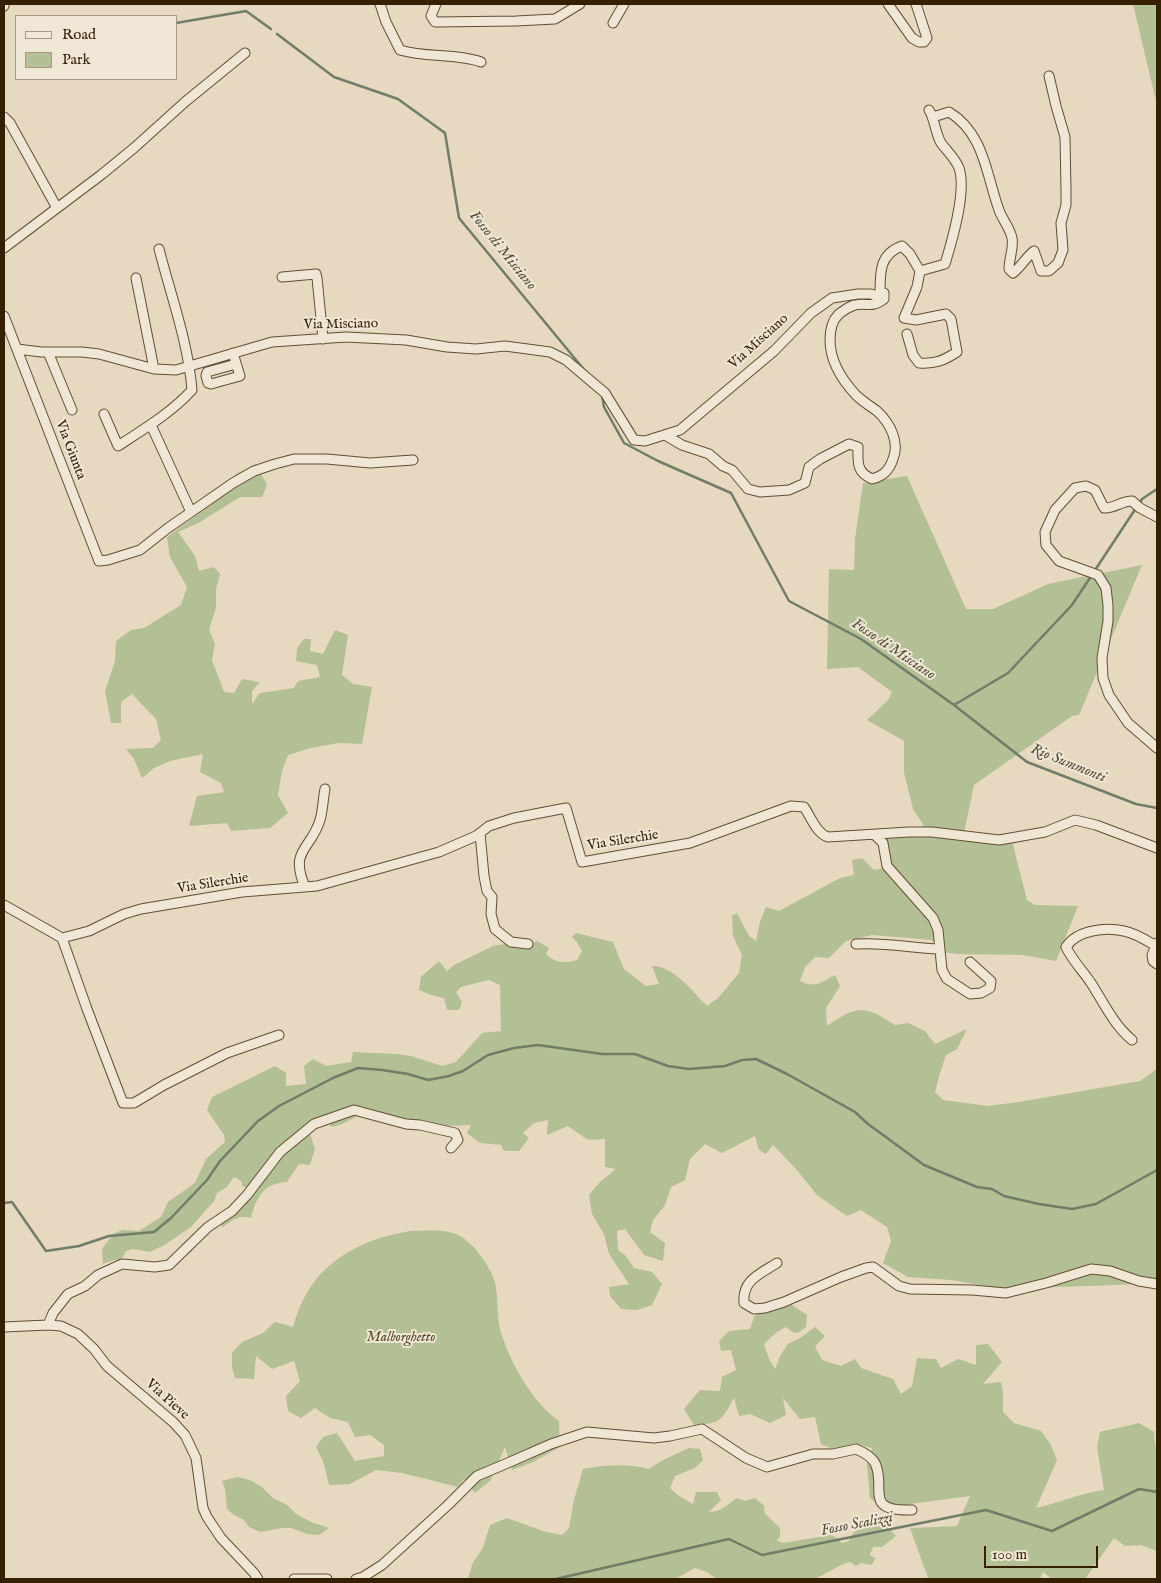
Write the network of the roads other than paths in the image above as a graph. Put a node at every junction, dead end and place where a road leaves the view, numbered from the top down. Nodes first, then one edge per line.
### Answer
1 (380, 4) edge
2 (436, 4) edge
3 (580, 4) edge
4 (624, 4) edge
5 (888, 4) edge
6 (916, 4) edge
7 (613, 23) dead end
8 (245, 53) dead end
9 (481, 62) dead end
10 (1049, 76) dead end
11 (4, 118) edge
12 (57, 208) junction
13 (4, 248) edge
14 (160, 249) dead end
15 (920, 271) junction
16 (282, 277) dead end
17 (136, 278) dead end
18 (880, 292) junction
19 (4, 316) edge
20 (907, 334) dead end
21 (323, 339) junction
22 (17, 349) junction
23 (48, 352) junction
24 (233, 354) junction
25 (236, 364) dead end
26 (190, 367) junction
27 (154, 369) junction
28 (72, 410) dead end
29 (104, 414) dead end
30 (151, 425) junction
31 (665, 435) junction
32 (413, 460) dead end
33 (192, 512) junction
34 (1157, 517) edge
35 (1157, 748) edge
36 (325, 789) dead end
37 (480, 833) junction
38 (875, 835) junction
39 (1157, 848) edge
40 (305, 887) junction
41 (4, 905) edge
42 (62, 938) junction
43 (528, 944) dead end
44 (856, 944) dead end
45 (1156, 945) edge
46 (939, 949) junction
47 (970, 962) dead end
48 (1157, 964) edge
49 (280, 1035) dead end
50 (1132, 1040) dead end
51 (451, 1148) dead end
52 (776, 1263) dead end
53 (1157, 1284) edge
54 (48, 1325) junction
55 (4, 1327) edge
56 (912, 1510) dead end
57 (258, 1579) edge
58 (294, 1579) edge
59 (327, 1579) edge
60 (356, 1579) edge

1 - 9 street
2 - 3 street
4 - 7 street
5 - 6 street
8 - 12 street
10 - 15 street
11 - 12 street
12 - 13 street
14 - 26 street
15 - 18 street
15 - 20 street
16 - 21 street
17 - 27 street
18 - 31 street, Via Misciano
18 - 31 street
19 - 22 street
21 - 24 street, Via Misciano
21 - 31 street, Via Misciano
22 - 23 street, Via Misciano
22 - 33 street, Via Giunta
23 - 27 street, Via Misciano
23 - 28 street
24 - 25 street
24 - 26 street, Via Misciano
26 - 27 street, Via Misciano
26 - 30 street
29 - 30 street
30 - 33 street
32 - 33 street
34 - 35 street
36 - 40 street
37 - 38 street, Via Silerchie
37 - 40 street, Via Silerchie
37 - 43 street
38 - 39 street, Via Silerchie
38 - 46 street
40 - 42 street, Via Silerchie
41 - 42 street
42 - 49 street
44 - 46 street
45 - 48 street
45 - 50 street
46 - 47 street
51 - 54 street
52 - 53 street
54 - 55 street, Via Pieve
54 - 57 street, Via Pieve
56 - 60 street
58 - 59 street

